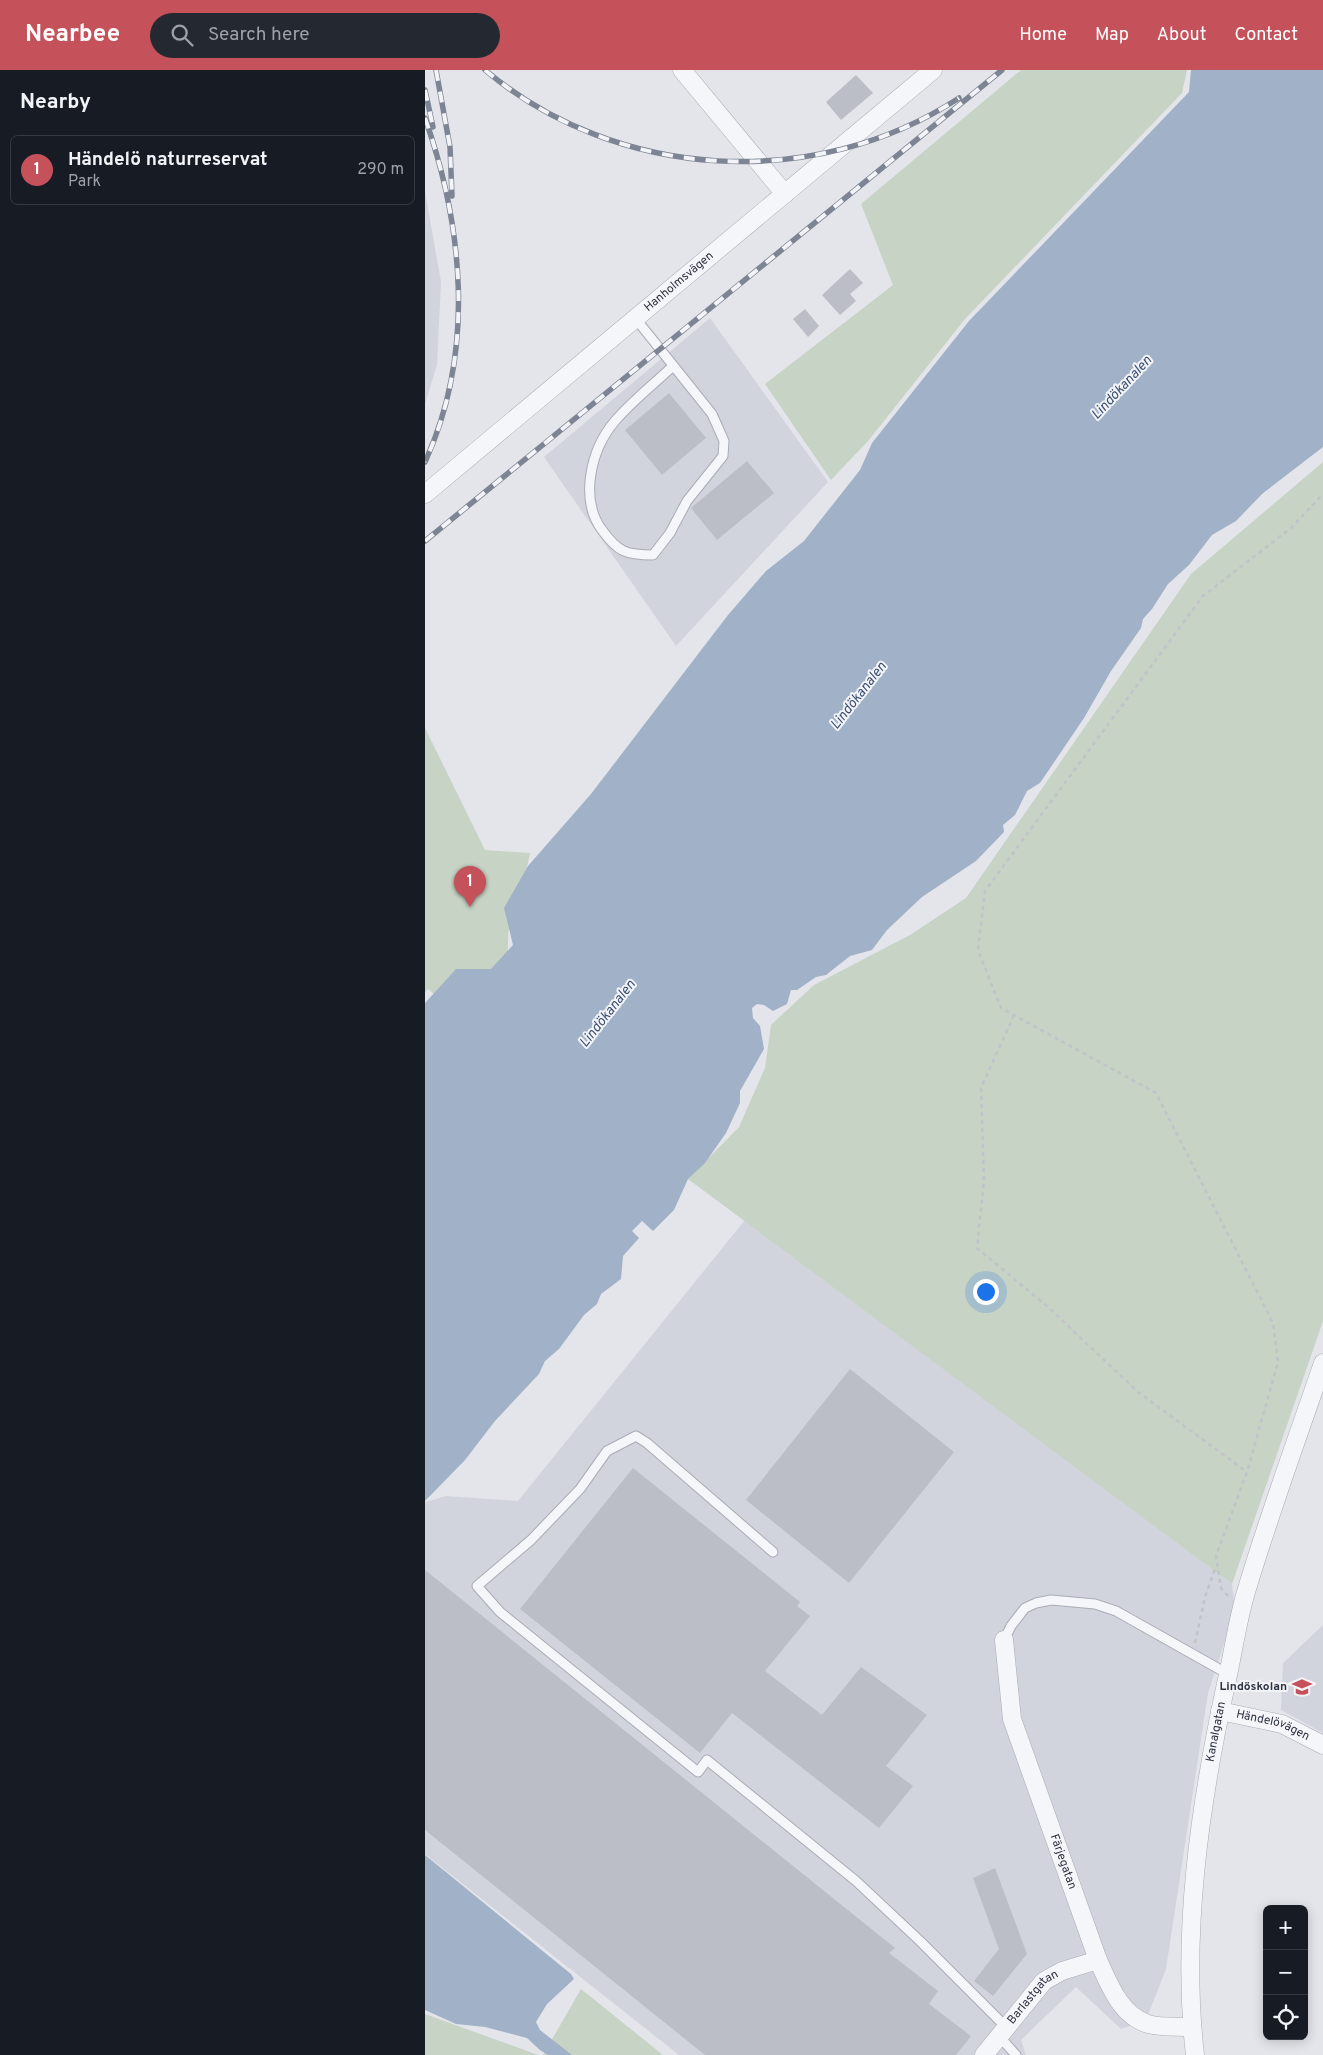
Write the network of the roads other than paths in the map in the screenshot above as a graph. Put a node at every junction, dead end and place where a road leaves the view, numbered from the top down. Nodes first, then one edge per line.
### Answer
1 (682, 70) edge
2 (933, 70) edge
3 (785, 194) junction
4 (636, 319) junction
5 (673, 366) junction
6 (425, 494) edge
7 (1323, 1363) edge
8 (773, 1552) dead end
9 (1004, 1640) joint
10 (1228, 1674) junction
11 (1220, 1711) junction
12 (1323, 1745) edge
13 (1098, 1960) junction
14 (1192, 2027) junction
15 (1002, 2032) junction
16 (984, 2055) edge
17 (1016, 2055) edge
18 (1195, 2055) edge

1 - 3 street
2 - 3 street, Hanholmsvägen
3 - 4 street, Hanholmsvägen
4 - 5 lane
4 - 6 street, Hanholmsvägen
5 - 5 lane
7 - 10 street, Kanalgatan
8 - 15 lane
9 - 10 lane
9 - 13 street, Färjegatan
10 - 11 street, Kanalgatan
11 - 12 street, Händelövägen
11 - 14 street, Kanalgatan
13 - 14 street, Färjegatan
13 - 15 street, Barlastgatan
14 - 18 street, Kanalgatan
15 - 16 street, Barlastgatan
15 - 17 lane

